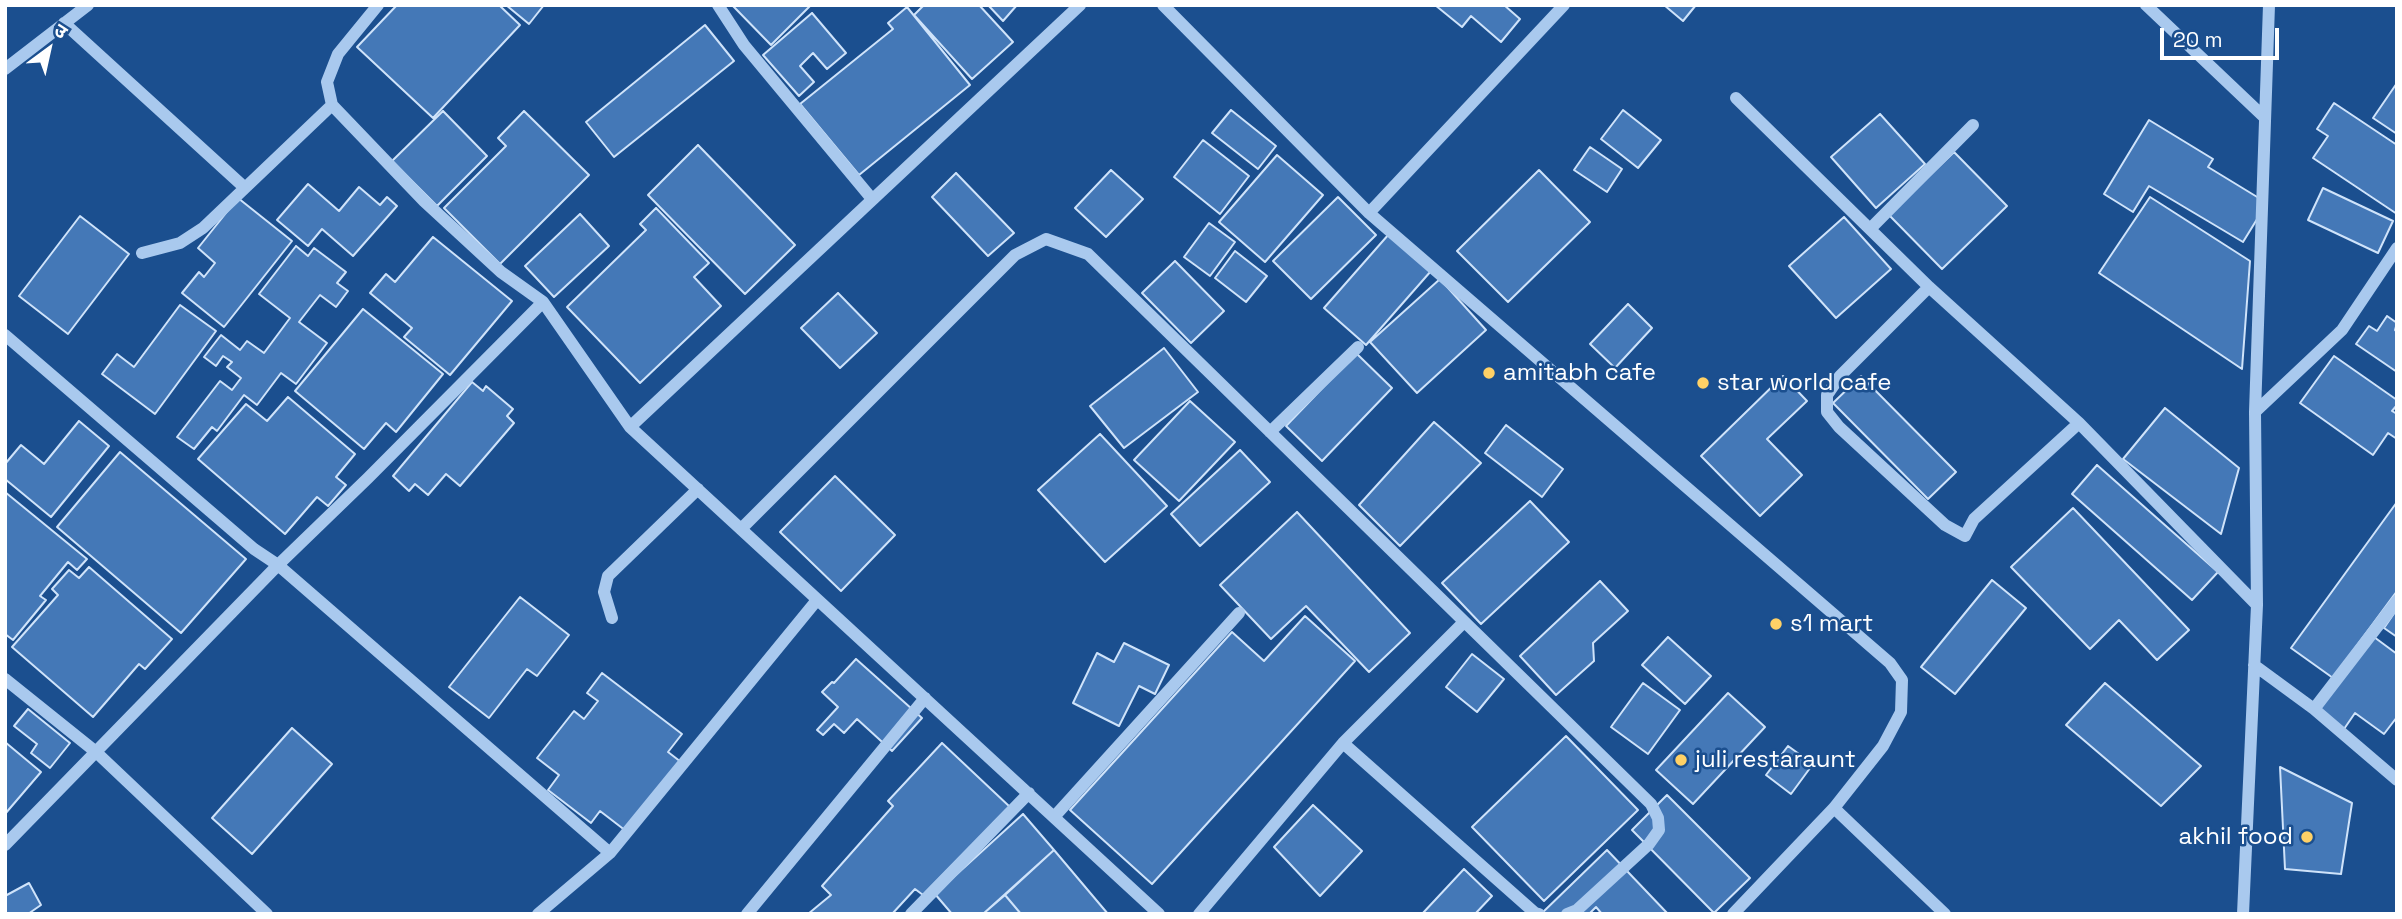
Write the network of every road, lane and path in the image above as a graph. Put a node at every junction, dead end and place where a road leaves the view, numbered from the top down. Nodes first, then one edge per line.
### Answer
1 (88, 5) edge
2 (378, 5) edge
3 (718, 5) edge
4 (1080, 5) edge
5 (1163, 5) edge
6 (1564, 5) edge
7 (2146, 5) edge
8 (2269, 5) edge
9 (64, 23) junction
10 (5, 69) edge
11 (1736, 98) dead end
12 (332, 105) junction
13 (2263, 116) junction
14 (1973, 125) dead end
15 (244, 187) junction
16 (872, 199) junction
17 (1369, 213) junction
18 (1870, 229) junction
19 (2397, 248) edge
20 (142, 253) dead end
21 (1930, 287) junction
22 (543, 302) junction
23 (5, 335) edge
24 (1358, 347) dead end
25 (2255, 412) junction
26 (2079, 423) junction
27 (630, 427) junction
28 (1270, 432) junction
29 (698, 489) junction
30 (741, 529) junction
31 (278, 565) junction
32 (817, 600) junction
33 (2397, 601) edge
34 (2257, 605) junction
35 (1239, 613) dead end
36 (612, 618) dead end
37 (1464, 622) junction
38 (2254, 665) junction
39 (5, 679) edge
40 (925, 698) junction
41 (2314, 709) junction
42 (1343, 743) junction
43 (96, 752) junction
44 (2397, 780) edge
45 (1029, 793) junction
46 (1834, 808) junction
47 (1054, 817) junction
48 (5, 845) edge
49 (610, 853) junction
50 (267, 914) edge
51 (538, 914) edge
52 (747, 914) edge
53 (911, 914) edge
54 (1159, 914) edge
55 (1199, 914) edge
56 (1539, 914) edge
57 (1567, 914) edge
58 (1733, 914) edge
59 (1945, 914) edge
60 (2243, 914) edge

1 - 9 street
2 - 12 street
3 - 16 street
4 - 16 street
5 - 17 street
6 - 17 street
7 - 13 street
8 - 13 street
9 - 10 street
9 - 15 street
11 - 18 street
12 - 15 street
12 - 22 street
13 - 25 street
14 - 18 street
15 - 20 street
16 - 27 street
17 - 46 street
18 - 21 street
19 - 25 street
21 - 26 street
21 - 26 street
22 - 27 street
22 - 31 street
23 - 31 street
24 - 28 street
25 - 34 street
26 - 34 street
27 - 29 street
28 - 30 street
28 - 37 street
29 - 30 street
29 - 36 street
30 - 32 street
31 - 43 street
31 - 49 street
32 - 40 street
32 - 49 street
33 - 41 street
34 - 38 street
35 - 47 street
37 - 42 street
37 - 57 street
38 - 41 street
38 - 60 street
39 - 43 street
40 - 45 street
40 - 52 street
41 - 44 street
42 - 55 street
42 - 56 street
43 - 48 street
43 - 50 street
45 - 47 street
45 - 53 street
46 - 58 street
46 - 59 street
47 - 54 street
49 - 51 street

